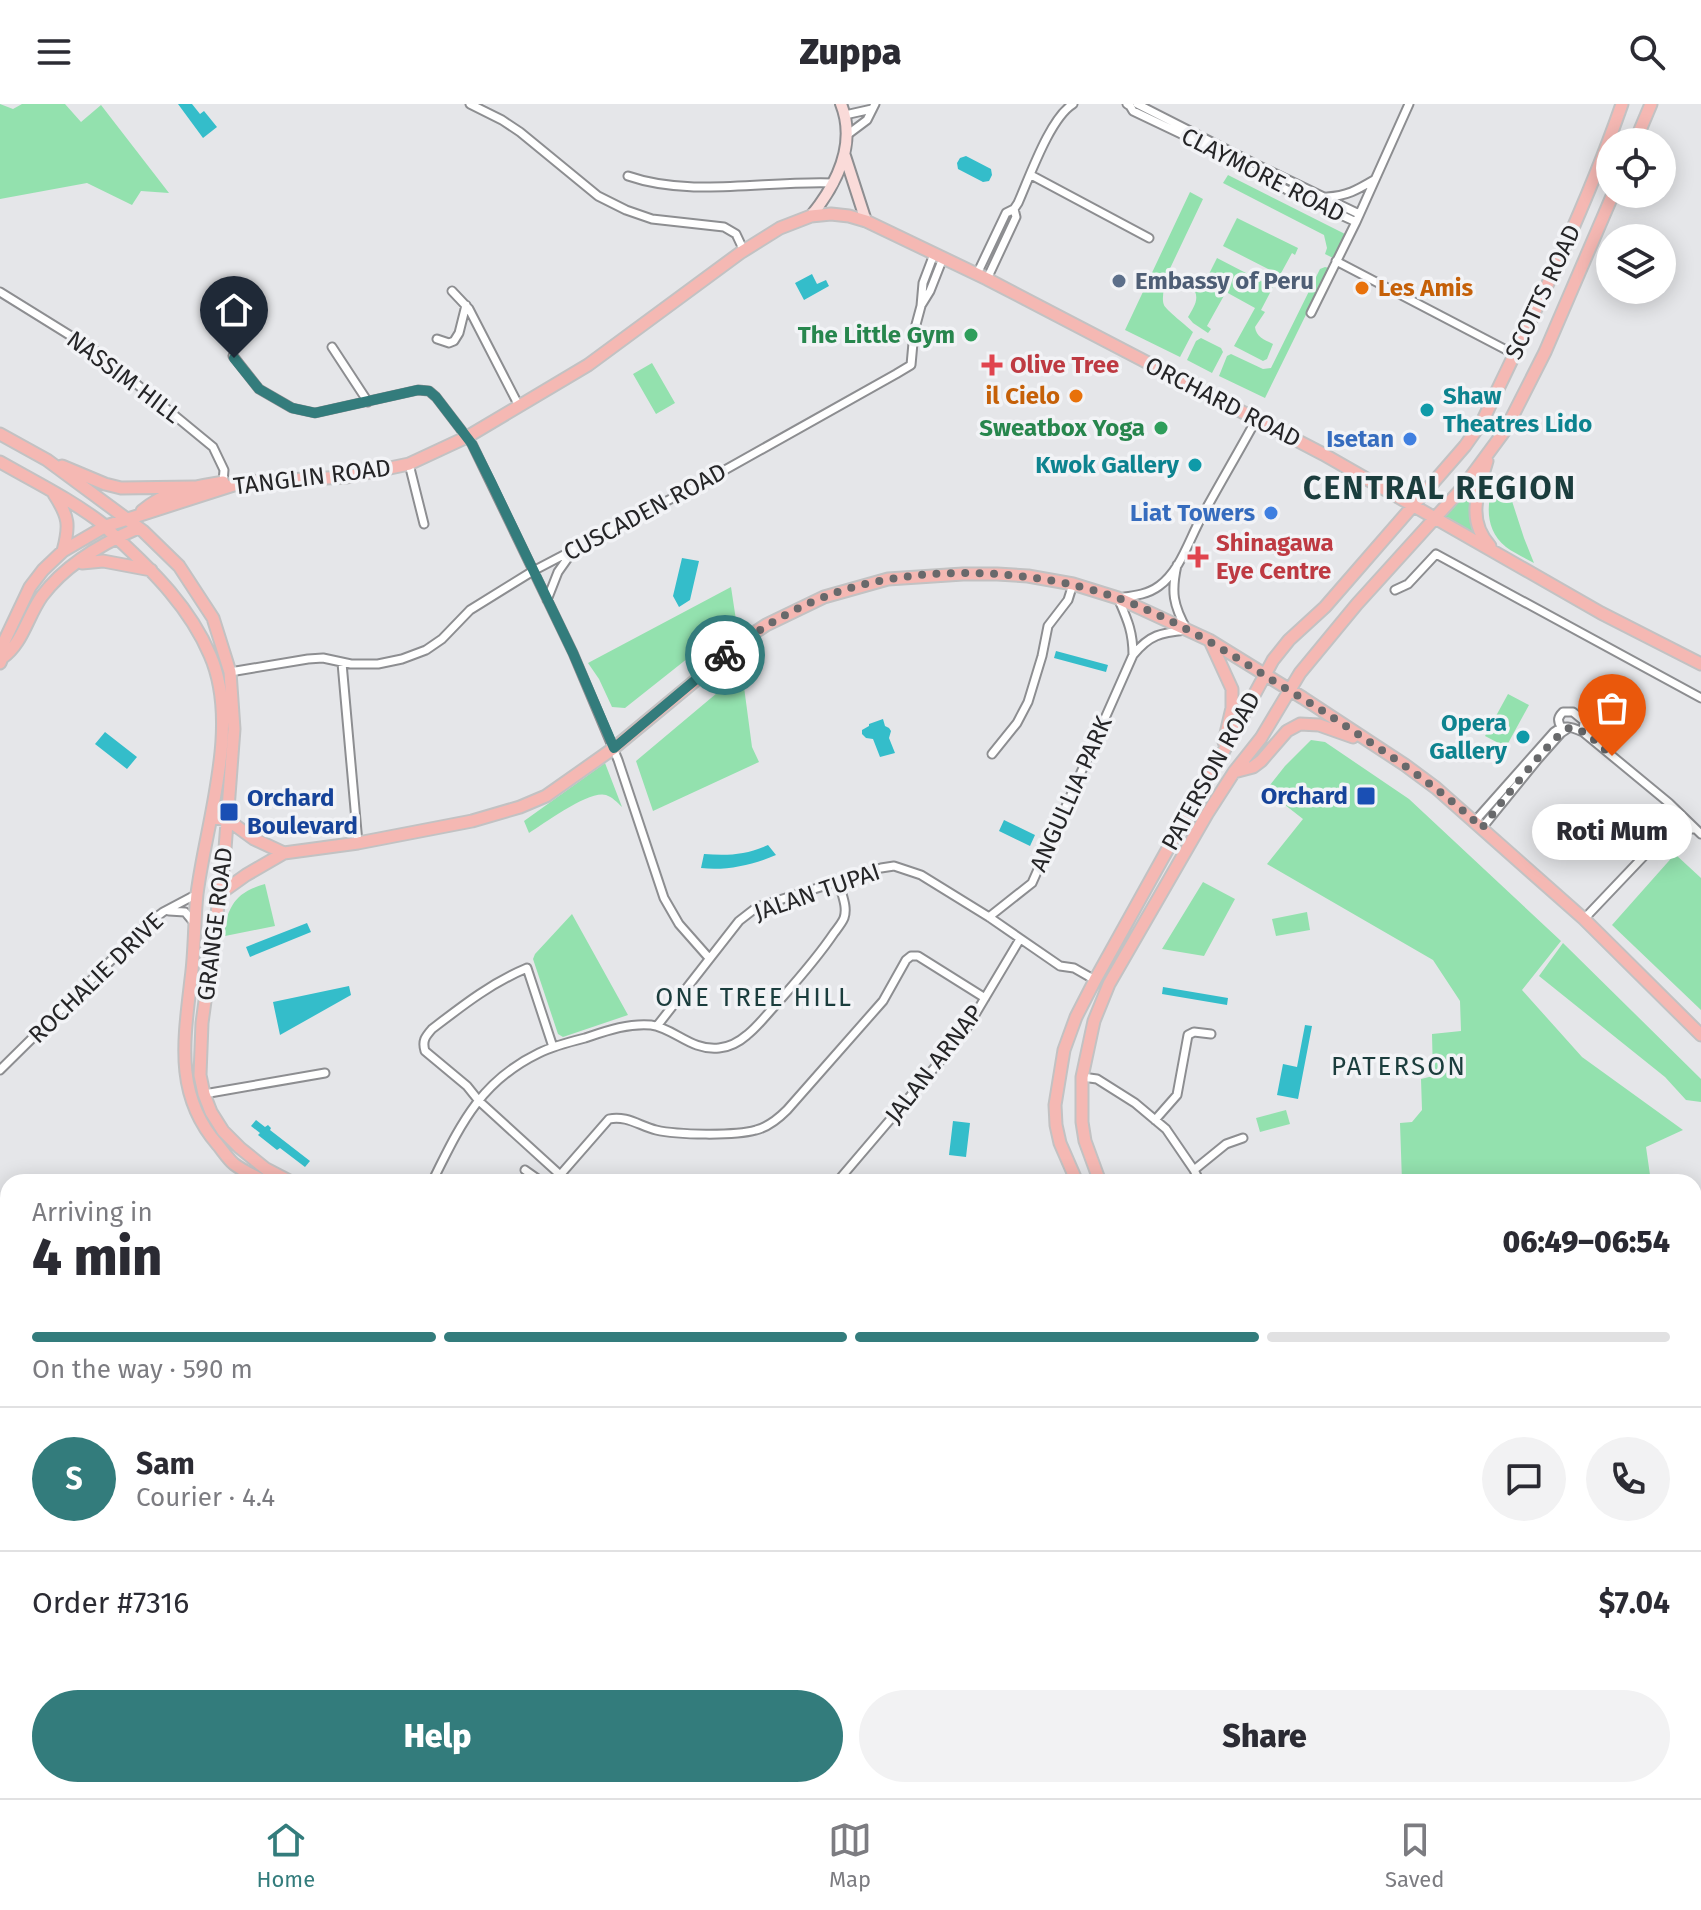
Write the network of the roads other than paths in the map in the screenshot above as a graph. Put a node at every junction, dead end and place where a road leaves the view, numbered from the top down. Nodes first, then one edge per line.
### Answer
1 (470, 104) edge
2 (1073, 104) edge
3 (1132, 104) edge
4 (1409, 104) edge
5 (1622, 104) edge
6 (1651, 104) edge
7 (873, 106) edge
8 (843, 109) edge
9 (1641, 128) edge
10 (847, 135) junction
11 (844, 154) junction
12 (1031, 175) junction
13 (628, 176) dead end
14 (1375, 180) junction
15 (834, 183) junction
16 (1324, 197) junction
17 (1607, 208) edge
18 (811, 216) junction
19 (1358, 218) junction
20 (866, 221) junction
21 (1149, 238) dead end
22 (744, 251) junction
23 (938, 256) junction
24 (1336, 261) junction
25 (982, 276) junction
26 (452, 291) dead end
27 (0, 292) edge
28 (466, 305) junction
29 (1311, 313) dead end
30 (437, 339) dead end
31 (332, 347) dead end
32 (1514, 354) junction
33 (233, 356) dead end
34 (368, 402) junction
35 (519, 406) junction
36 (1256, 420) junction
37 (0, 434) edge
38 (467, 437) junction
39 (1490, 453) junction
40 (47, 460) junction
41 (0, 462) edge
42 (409, 464) junction
43 (223, 482) junction
44 (243, 482) junction
45 (194, 487) junction
46 (52, 490) junction
47 (1413, 506) junction
48 (132, 517) junction
49 (1433, 519) junction
50 (424, 524) dead end
51 (106, 526) junction
52 (138, 528) junction
53 (116, 537) junction
54 (63, 551) junction
55 (572, 553) junction
56 (1498, 556) junction
57 (1177, 565) junction
58 (151, 570) junction
59 (533, 571) junction
60 (64, 573) junction
61 (1073, 584) junction
62 (1395, 590) dead end
63 (1118, 598) junction
64 (547, 600) junction
65 (1187, 630) junction
66 (1209, 640) junction
67 (1133, 655) junction
68 (1, 660) edge
69 (342, 663) junction
70 (1701, 664) edge
71 (230, 672) junction
72 (1264, 675) junction
73 (1289, 689) junction
74 (1701, 698) edge
75 (1567, 728) junction
76 (1583, 732) junction
77 (1373, 745) junction
78 (614, 748) junction
79 (992, 754) dead end
80 (1220, 758) junction
81 (1234, 772) junction
82 (1669, 803) junction
83 (211, 817) junction
84 (228, 820) junction
85 (1478, 824) junction
86 (1698, 831) edge
87 (1662, 837) junction
88 (358, 843) junction
89 (284, 853) junction
90 (839, 882) junction
91 (197, 893) junction
92 (218, 895) junction
93 (163, 912) junction
94 (989, 917) junction
95 (1584, 919) junction
96 (195, 924) junction
97 (1020, 939) junction
98 (709, 958) junction
99 (1095, 980) junction
100 (985, 998) junction
101 (657, 1026) junction
102 (1211, 1034) dead end
103 (1701, 1035) edge
104 (553, 1047) junction
105 (1086, 1056) junction
106 (0, 1070) edge
107 (325, 1073) dead end
108 (1082, 1077) junction
109 (1097, 1079) junction
110 (204, 1094) junction
111 (479, 1101) junction
112 (1155, 1120) junction
113 (1243, 1138) dead end
114 (525, 1170) dead end
115 (1194, 1170) junction
116 (251, 1174) edge
117 (276, 1174) edge
118 (436, 1174) edge
119 (531, 1174) edge
120 (552, 1174) edge
121 (561, 1174) edge
122 (844, 1174) edge
123 (1074, 1174) edge
124 (1097, 1174) edge
125 (1196, 1174) edge

1 - 22 street
2 - 12 street
3 - 16 street, CLAYMORE ROAD
3 - 19 street, CLAYMORE ROAD
4 - 14 street
5 - 32 main road, SCOTTS ROAD
6 - 9 main road
7 - 8 street
7 - 10 street
8 - 10 street
10 - 11 street
11 - 15 street
11 - 20 street
12 - 21 street
12 - 25 street
13 - 15 street
14 - 16 street
14 - 19 street
15 - 18 street
16 - 19 street, CLAYMORE ROAD
17 - 39 main road, SCOTTS ROAD
18 - 20 main road, TANGLIN ROAD
18 - 22 main road, TANGLIN ROAD
19 - 24 street
20 - 23 main road, ORCHARD ROAD
22 - 35 main road, TANGLIN ROAD
23 - 25 main road, ORCHARD ROAD
23 - 55 street, CUSCADEN ROAD
24 - 29 street
24 - 32 street
25 - 36 main road, ORCHARD ROAD
26 - 28 street
27 - 43 street, NASSIM HILL
28 - 30 street
28 - 35 street
31 - 34 street
32 - 47 main road, SCOTTS ROAD
33 - 34 street
34 - 38 street
35 - 38 main road, TANGLIN ROAD
36 - 47 main road, ORCHARD ROAD
36 - 57 street
37 - 40 main road
38 - 42 main road, TANGLIN ROAD
38 - 59 street
39 - 49 main road, SCOTTS ROAD
39 - 56 main road
40 - 45 main road
40 - 48 main road, GRANGE ROAD
41 - 46 main road, GRANGE ROAD
42 - 44 main road, TANGLIN ROAD
42 - 50 street
43 - 44 main road
43 - 45 main road
44 - 48 main road, TANGLIN ROAD
45 - 48 main road
46 - 51 main road, GRANGE ROAD
46 - 54 main road
47 - 49 main road, ORCHARD ROAD
47 - 72 main road, PATERSON ROAD
48 - 51 main road, TANGLIN ROAD
48 - 52 main road, GRANGE ROAD
49 - 56 main road, ORCHARD ROAD
49 - 73 main road, PATERSON ROAD
51 - 53 main road, GRANGE ROAD
51 - 54 main road, TANGLIN ROAD
52 - 53 main road, TANGLIN ROAD
52 - 71 main road, GRANGE ROAD
53 - 58 main road, GRANGE ROAD
53 - 60 main road, TANGLIN ROAD
54 - 68 main road, TANGLIN ROAD
55 - 59 street, CUSCADEN ROAD
55 - 64 street
56 - 70 main road, ORCHARD ROAD
57 - 63 street
57 - 65 street
58 - 60 main road
58 - 83 main road, GRANGE ROAD
59 - 64 street
59 - 69 street, CUSCADEN ROAD
60 - 68 main road, TANGLIN ROAD
61 - 63 main road
61 - 78 main road
61 - 79 street
62 - 74 street
63 - 65 main road
63 - 67 street
64 - 78 street
65 - 66 main road
65 - 67 street
66 - 72 main road
66 - 80 main road
67 - 94 street, ANGULLIA PARK
69 - 71 street, CUSCADEN ROAD
69 - 88 street
71 - 84 main road, GRANGE ROAD
72 - 73 main road
72 - 80 main road, PATERSON ROAD
73 - 77 main road
73 - 81 main road, PATERSON ROAD
75 - 76 street
75 - 76 street
75 - 85 street
76 - 82 street
77 - 81 main road
77 - 85 main road
78 - 88 main road
78 - 98 street
80 - 99 main road, PATERSON ROAD
81 - 105 main road, PATERSON ROAD
82 - 86 street
82 - 87 street
83 - 84 main road
83 - 91 main road, GRANGE ROAD
84 - 89 main road
84 - 92 main road, GRANGE ROAD
85 - 95 main road
86 - 87 street
87 - 95 street
88 - 89 main road
89 - 92 main road
90 - 94 street, JALAN TUPAI
90 - 98 street, JALAN TUPAI
90 - 101 street
91 - 93 street, ROCHALIE DRIVE
91 - 96 main road, GRANGE ROAD
92 - 110 main road, GRANGE ROAD
93 - 96 street
93 - 106 street, ROCHALIE DRIVE
94 - 97 street, JALAN TUPAI
95 - 103 main road
96 - 116 main road, GRANGE ROAD
97 - 99 street, JALAN TUPAI
97 - 100 street, JALAN ARNAP
98 - 101 street, JALAN TUPAI
99 - 123 main road, PATERSON ROAD
100 - 121 street
100 - 122 street, JALAN ARNAP
101 - 104 street
102 - 112 street
104 - 111 street
104 - 111 street
105 - 108 main road, PATERSON ROAD
105 - 109 street
107 - 110 street
108 - 109 street
108 - 124 main road, PATERSON ROAD
109 - 112 street
110 - 117 main road, GRANGE ROAD
111 - 118 street
111 - 120 street
112 - 115 street
113 - 115 street
114 - 119 street
115 - 125 street

